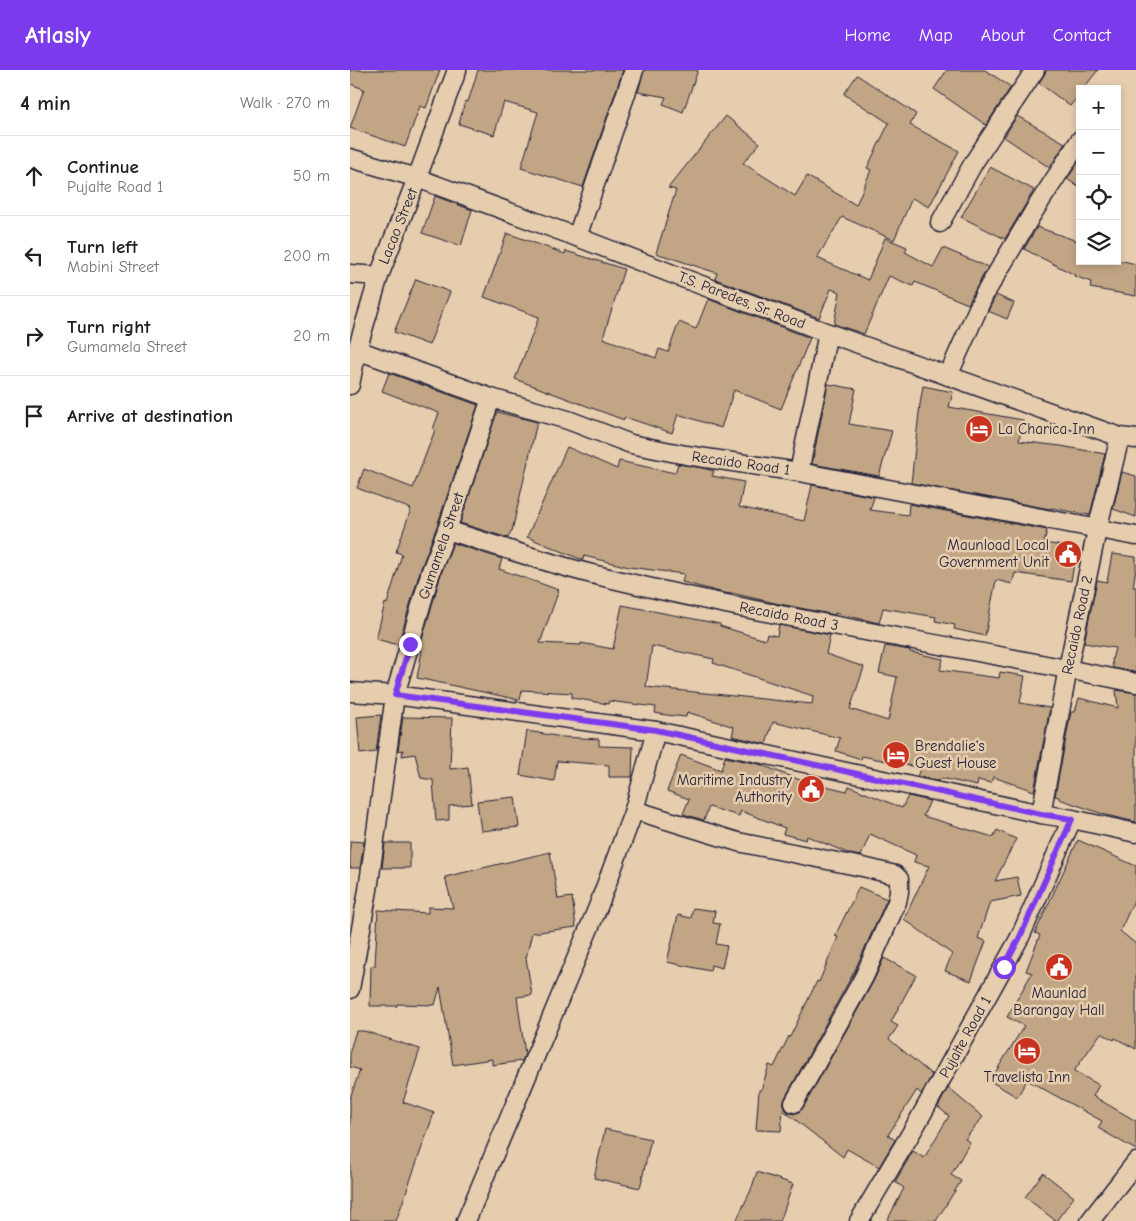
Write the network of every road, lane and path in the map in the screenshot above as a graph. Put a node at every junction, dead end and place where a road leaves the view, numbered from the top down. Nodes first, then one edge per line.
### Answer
1 (457, 70) edge
2 (634, 70) edge
3 (1035, 70) edge
4 (1076, 146) edge
5 (350, 158) edge
6 (417, 178) junction
7 (940, 223) dead end
8 (577, 237) junction
9 (350, 274) edge
10 (379, 276) junction
11 (828, 332) junction
12 (357, 350) junction
13 (948, 376) junction
14 (350, 385) edge
15 (491, 398) junction
16 (1128, 438) edge
17 (799, 472) junction
18 (447, 530) junction
19 (1098, 530) junction
20 (1136, 536) edge
21 (1068, 668) junction
22 (1136, 683) edge
23 (350, 692) edge
24 (395, 695) junction
25 (656, 730) junction
26 (634, 810) junction
27 (1041, 814) junction
28 (1072, 819) junction
29 (1136, 834) edge
30 (350, 989) edge
31 (794, 1103) dead end
32 (1136, 1162) edge
33 (466, 1221) edge
34 (859, 1221) edge
35 (1090, 1221) edge

1 - 6 street, Lacao Street
2 - 8 street
3 - 7 street
4 - 13 street
5 - 6 street, T.S. Paredes, Sr. Road
6 - 8 street, T.S. Paredes, Sr. Road
6 - 10 street, Lacao Street
8 - 11 street, T.S. Paredes, Sr. Road
9 - 10 street
10 - 12 street, Lacao Street
11 - 13 street, T.S. Paredes, Sr. Road
11 - 17 street
12 - 14 street, Lacao Street
12 - 15 street, Recaido Road 1
13 - 16 street, T.S. Paredes, Sr. Road
15 - 17 street, Recaido Road 1
15 - 18 street, Gumamela Street
16 - 19 street, Recaido Road 2
17 - 19 street, Recaido Road 1
18 - 21 street, Recaido Road 3
18 - 24 street, Gumamela Street
19 - 20 street, Recaido Road 1
19 - 21 street, Recaido Road 2
21 - 22 street, Recaido Road 3
21 - 27 street, Recaido Road 2
23 - 24 street
24 - 25 street
24 - 30 street, Gumamela Street
25 - 26 street
25 - 27 street
26 - 31 street
26 - 33 street
27 - 28 street
28 - 29 street
28 - 34 street, Pujalte Road 1
32 - 35 street

